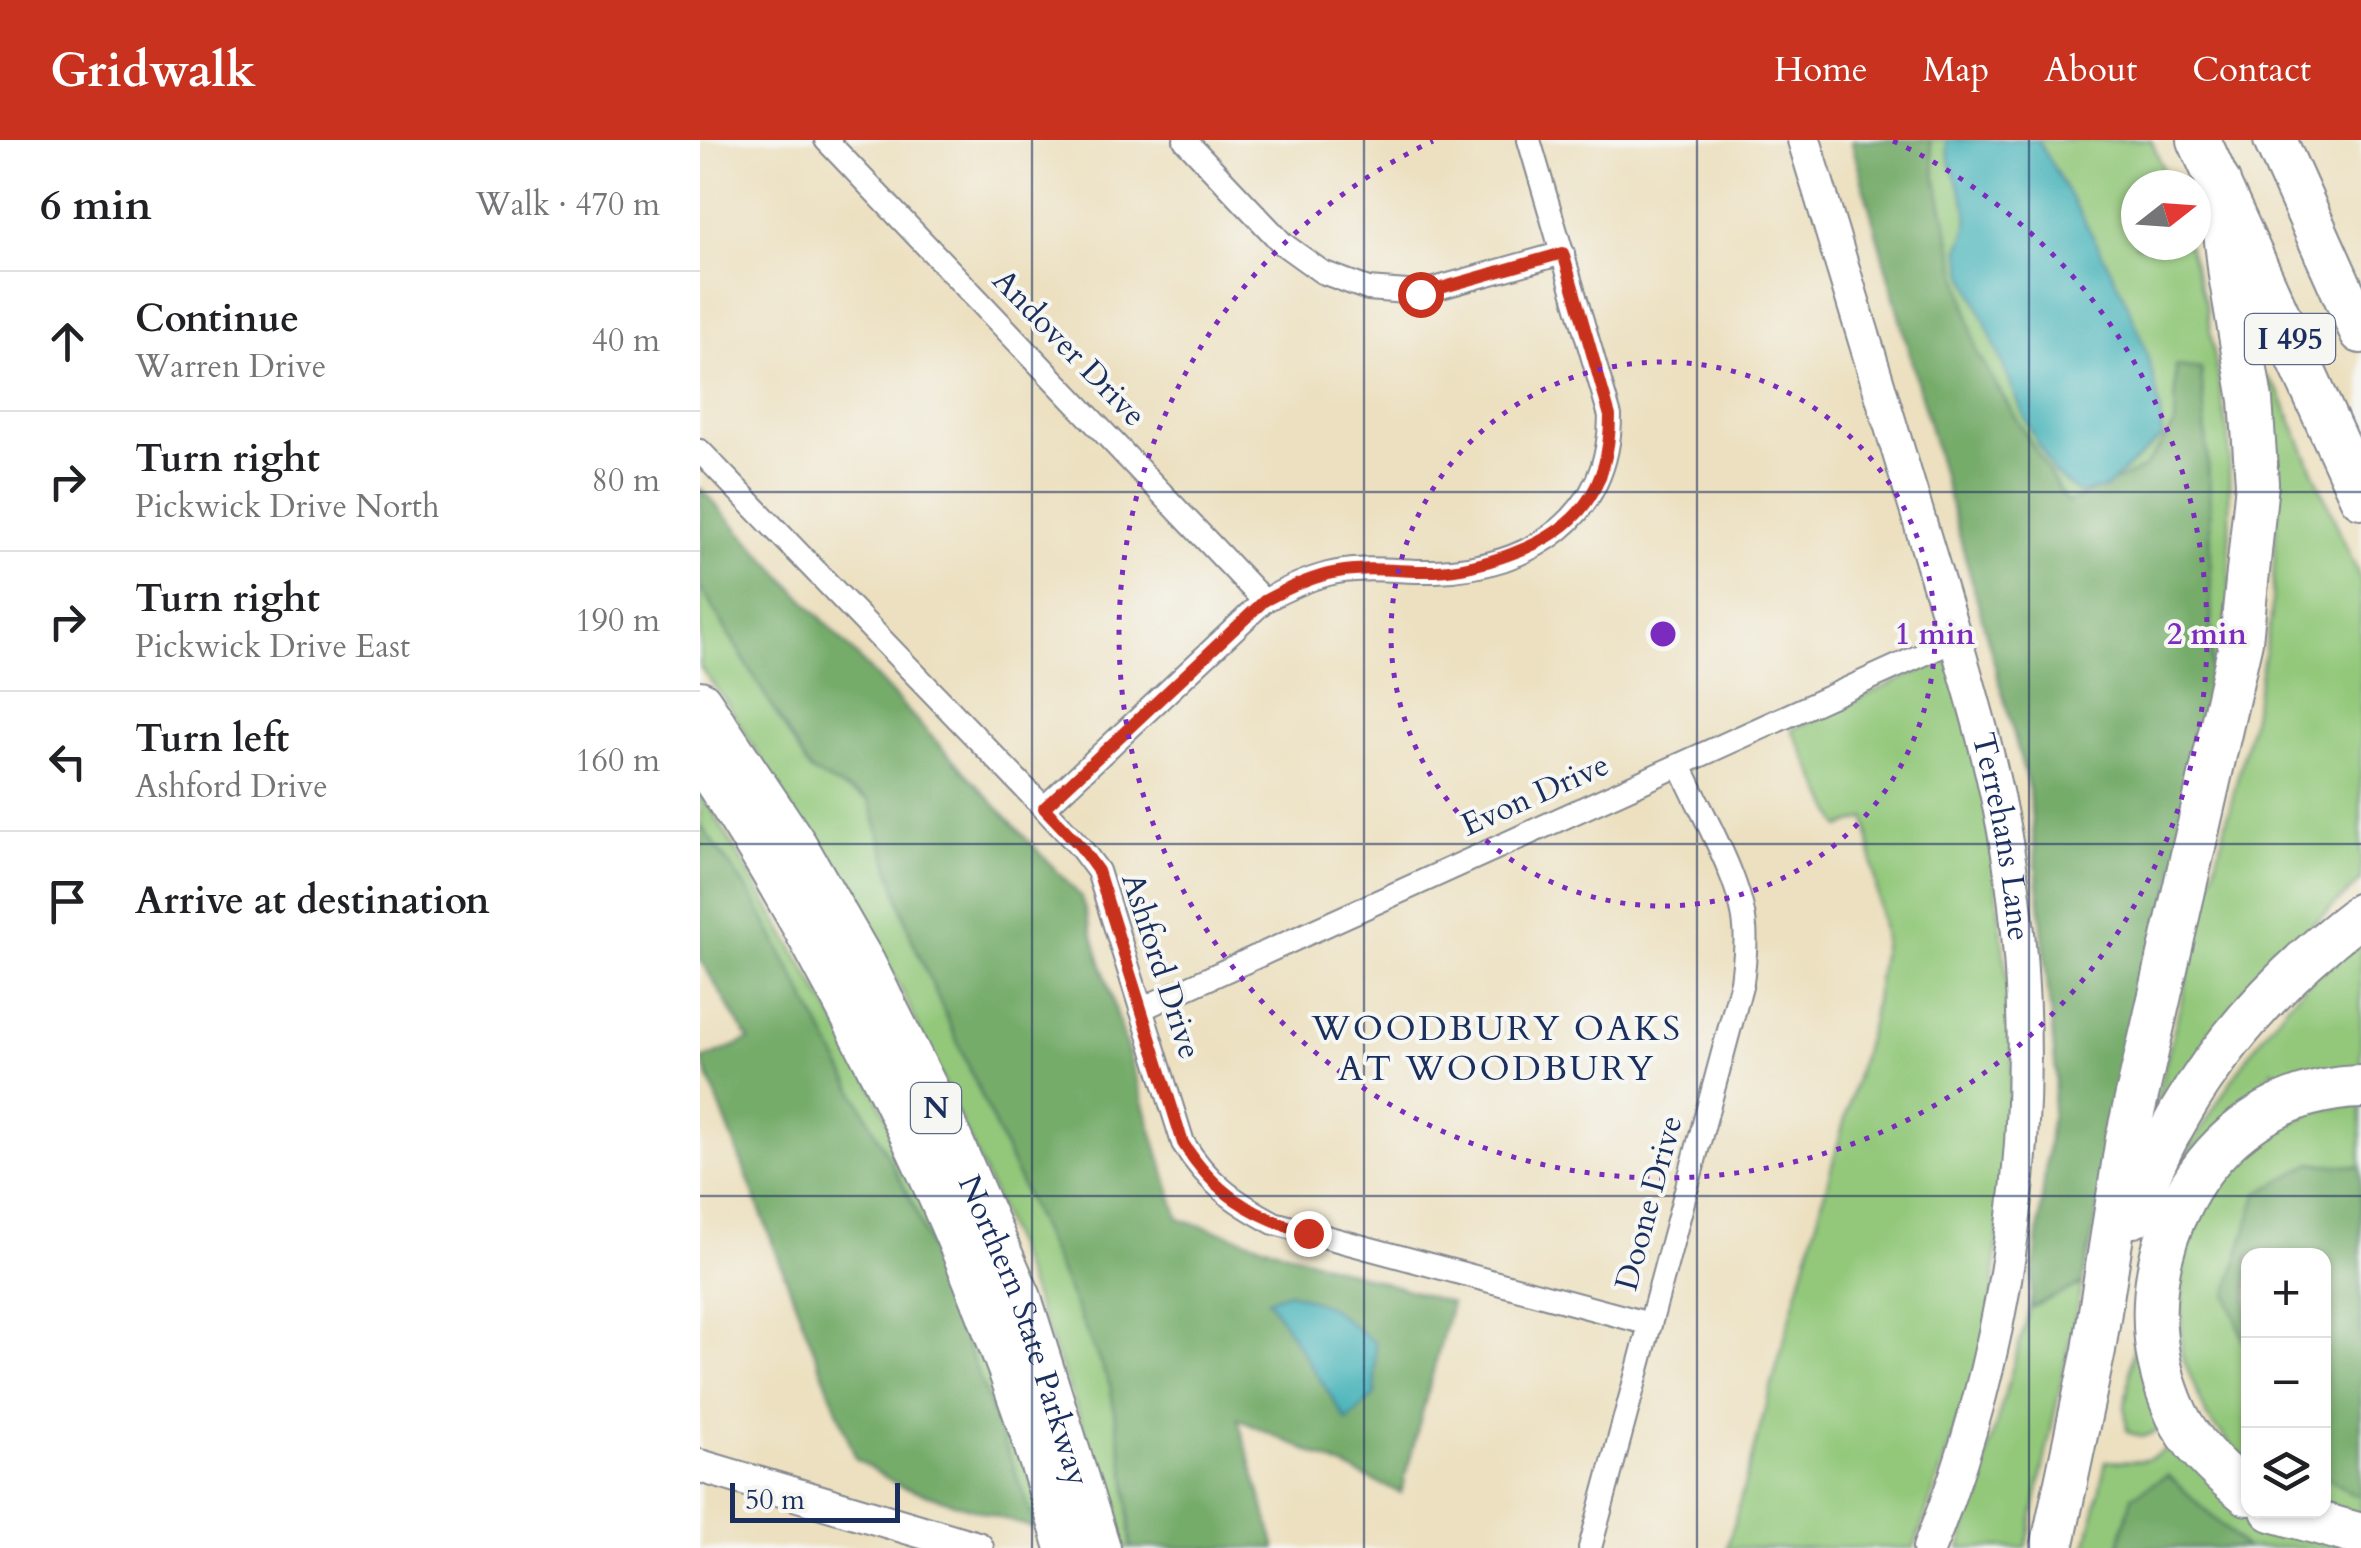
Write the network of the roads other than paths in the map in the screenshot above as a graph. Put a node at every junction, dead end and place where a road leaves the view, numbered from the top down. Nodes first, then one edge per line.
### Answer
1 (826, 140) edge
2 (1185, 140) edge
3 (1529, 140) edge
4 (1804, 140) edge
5 (2198, 140) edge
6 (2274, 140) edge
7 (2288, 140) edge
8 (2218, 182) junction
9 (1563, 253) junction
10 (2361, 276) edge
11 (2361, 332) edge
12 (700, 451) edge
13 (2361, 497) edge
14 (1264, 601) junction
15 (1955, 640) junction
16 (700, 702) edge
17 (700, 758) edge
18 (1680, 765) junction
19 (1044, 808) junction
20 (2361, 914) edge
21 (1142, 1009) junction
22 (2361, 1087) edge
23 (1650, 1324) junction
24 (2094, 1350) junction
25 (700, 1466) edge
26 (2241, 1488) edge
27 (2302, 1518) edge
28 (2361, 1534) edge
29 (971, 1546) edge
30 (1067, 1548) edge
31 (1099, 1548) edge
32 (1590, 1548) edge
33 (1929, 1548) edge
34 (2052, 1548) edge

1 - 14 street, Andover Drive
2 - 9 street
3 - 9 street
4 - 15 main road, Terrehans Lane
5 - 8 highway, I 495
6 - 11 highway, I 495
7 - 10 highway
8 - 13 highway, I 495
8 - 24 highway
9 - 14 street
12 - 19 street, Ashford Drive
14 - 19 street
15 - 18 street, Evon Drive
15 - 33 main road, Terrehans Lane
16 - 31 highway, Northern State Parkway / N
17 - 30 highway, Northern State Parkway / N
18 - 21 street, Evon Drive
18 - 23 street, Doone Drive
19 - 21 street, Ashford Drive
20 - 24 highway
21 - 23 street, Ashford Drive
22 - 26 highway
23 - 32 street, Doone Drive
24 - 34 highway
25 - 29 main road
27 - 28 highway

